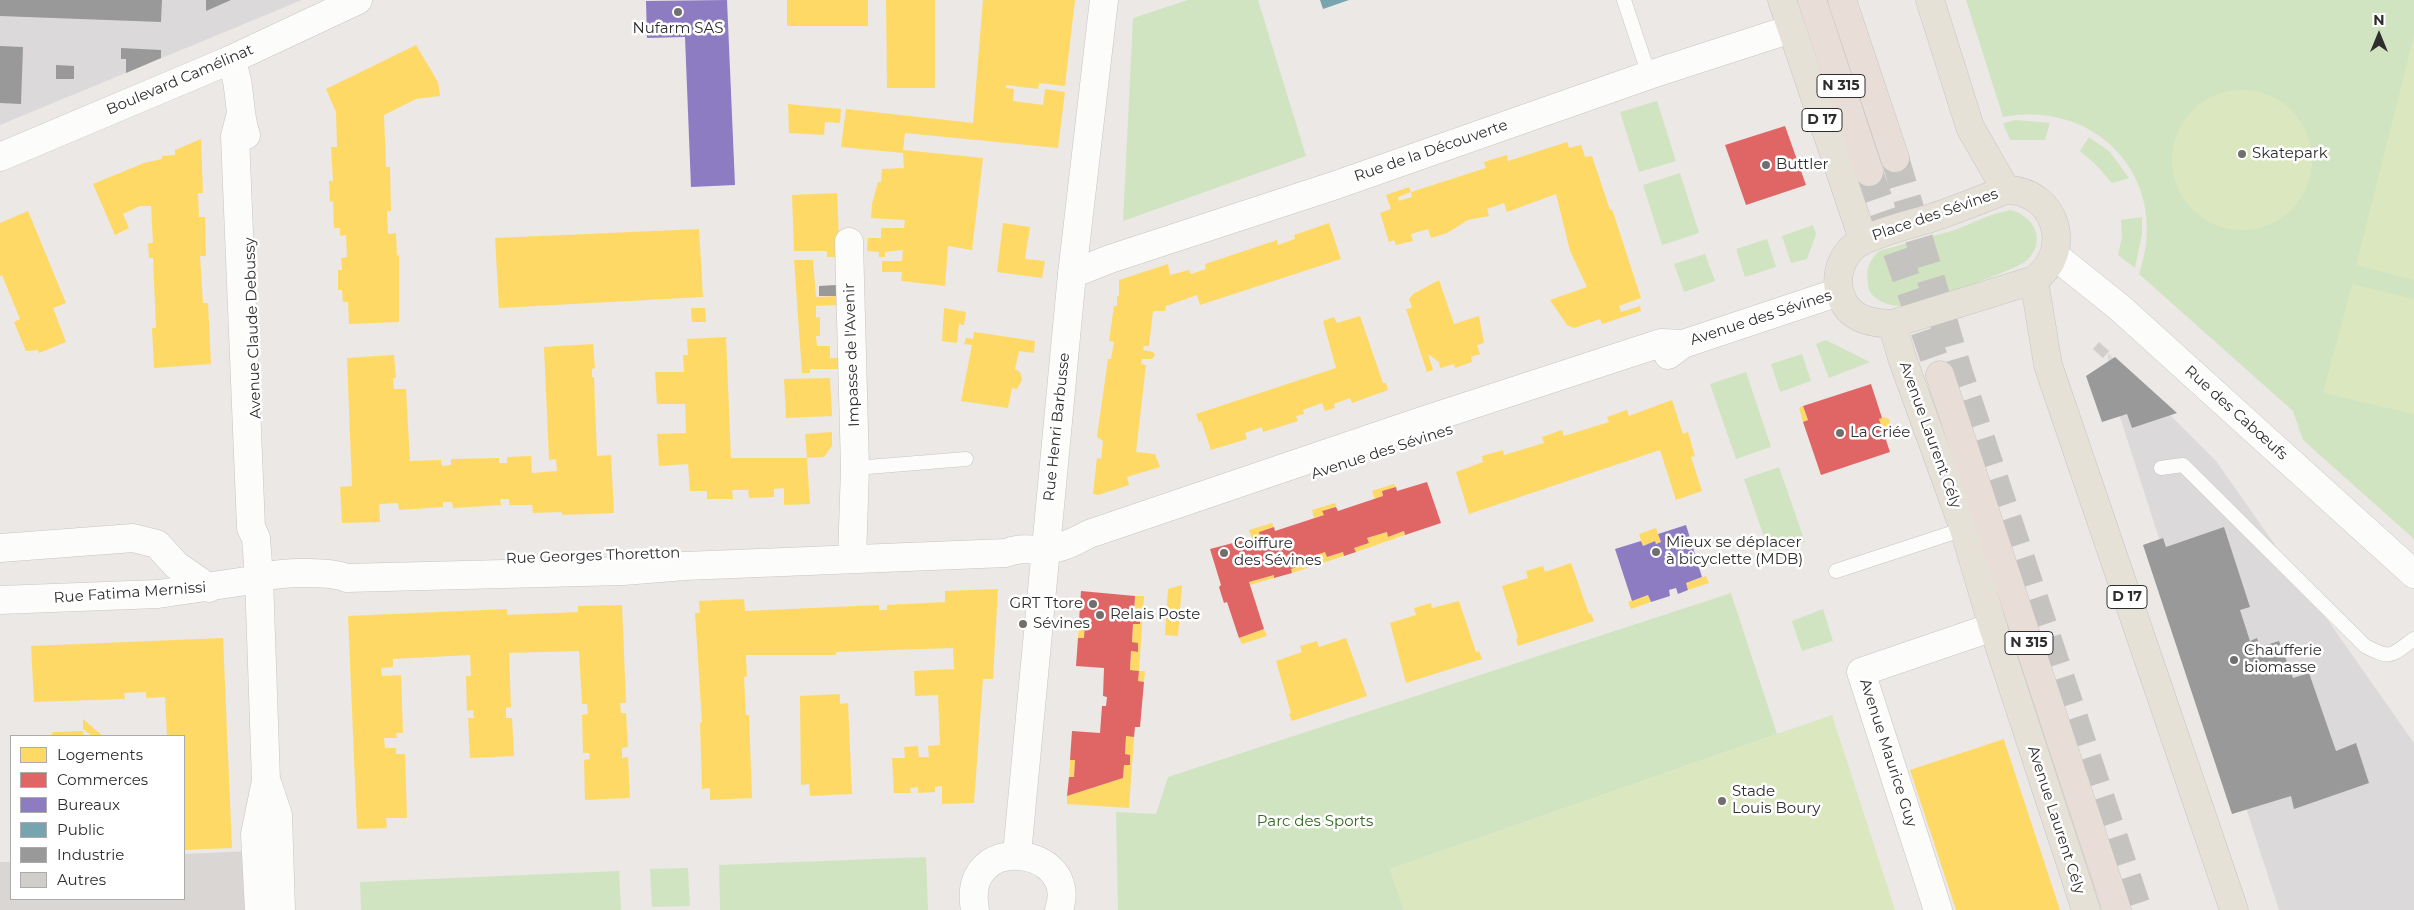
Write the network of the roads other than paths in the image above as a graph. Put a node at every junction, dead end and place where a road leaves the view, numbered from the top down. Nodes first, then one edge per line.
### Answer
1 (358, 0) edge
2 (1104, 0) edge
3 (1624, 0) edge
4 (1782, 0) edge
5 (1812, 0) edge
6 (1842, 0) edge
7 (1930, 0) edge
8 (1791, 29) junction
9 (230, 60) junction
10 (1649, 75) junction
11 (0, 157) edge
12 (1895, 158) tunnel mouth
13 (1869, 172) tunnel mouth
14 (2006, 190) junction
15 (1863, 240) junction
16 (849, 242) dead end
17 (2054, 255) junction
18 (1072, 274) junction
19 (2034, 280) junction
20 (1839, 292) junction
21 (1892, 324) junction
22 (1940, 375) tunnel mouth
23 (966, 459) dead end
24 (855, 468) junction
25 (2161, 468) dead end
26 (1964, 529) junction
27 (0, 548) edge
28 (1046, 550) junction
29 (852, 553) junction
30 (1836, 571) dead end
31 (2414, 574) edge
32 (259, 577) junction
33 (209, 588) junction
34 (0, 600) edge
35 (1993, 627) junction
36 (2414, 639) edge
37 (266, 781) junction
38 (1017, 854) junction
39 (259, 910) edge
40 (282, 910) edge
41 (975, 910) edge
42 (1058, 910) edge
43 (1938, 910) edge
44 (2086, 910) edge
45 (2117, 910) edge
46 (2234, 910) edge

1 - 9 street, Boulevard Camélinat
2 - 18 street, Rue Henri Barbusse
3 - 10 lane
4 - 8 main road, D 17
5 - 13 highway, N 315
6 - 12 highway, N 315
7 - 14 main road
8 - 10 street, Rue de la Découverte
8 - 15 main road, D 17
9 - 11 street, Boulevard Camélinat
9 - 32 street, Avenue Claude Debussy
10 - 18 street, Rue de la Découverte
14 - 15 main road, Place des Sévines
14 - 17 main road
15 - 20 main road
16 - 24 street, Impasse de l'Avenir
17 - 19 main road
17 - 31 street, Rue des Cabœufs
18 - 28 street, Rue Henri Barbusse
19 - 21 main road
19 - 46 main road, D 17
20 - 21 main road
20 - 28 street, Avenue des Sévines
21 - 26 main road, Avenue Laurent Cély
22 - 45 highway, N 315
23 - 24 lane
24 - 29 street
25 - 36 lane
26 - 30 lane
26 - 35 main road, Avenue Laurent Cély
27 - 33 street
28 - 29 street, Rue Georges Thoretton
28 - 38 street, Rue Henri Barbusse
29 - 32 street, Rue Georges Thoretton
32 - 33 street, Rue Fatima Mernissi
32 - 37 street, Avenue Claude Debussy
33 - 34 street, Rue Fatima Mernissi
35 - 43 street, Avenue Maurice Guy
35 - 44 main road, Avenue Laurent Cély
37 - 39 street, Avenue Claude Debussy
37 - 40 street, Avenue Claude Debussy
38 - 41 street
38 - 42 street

